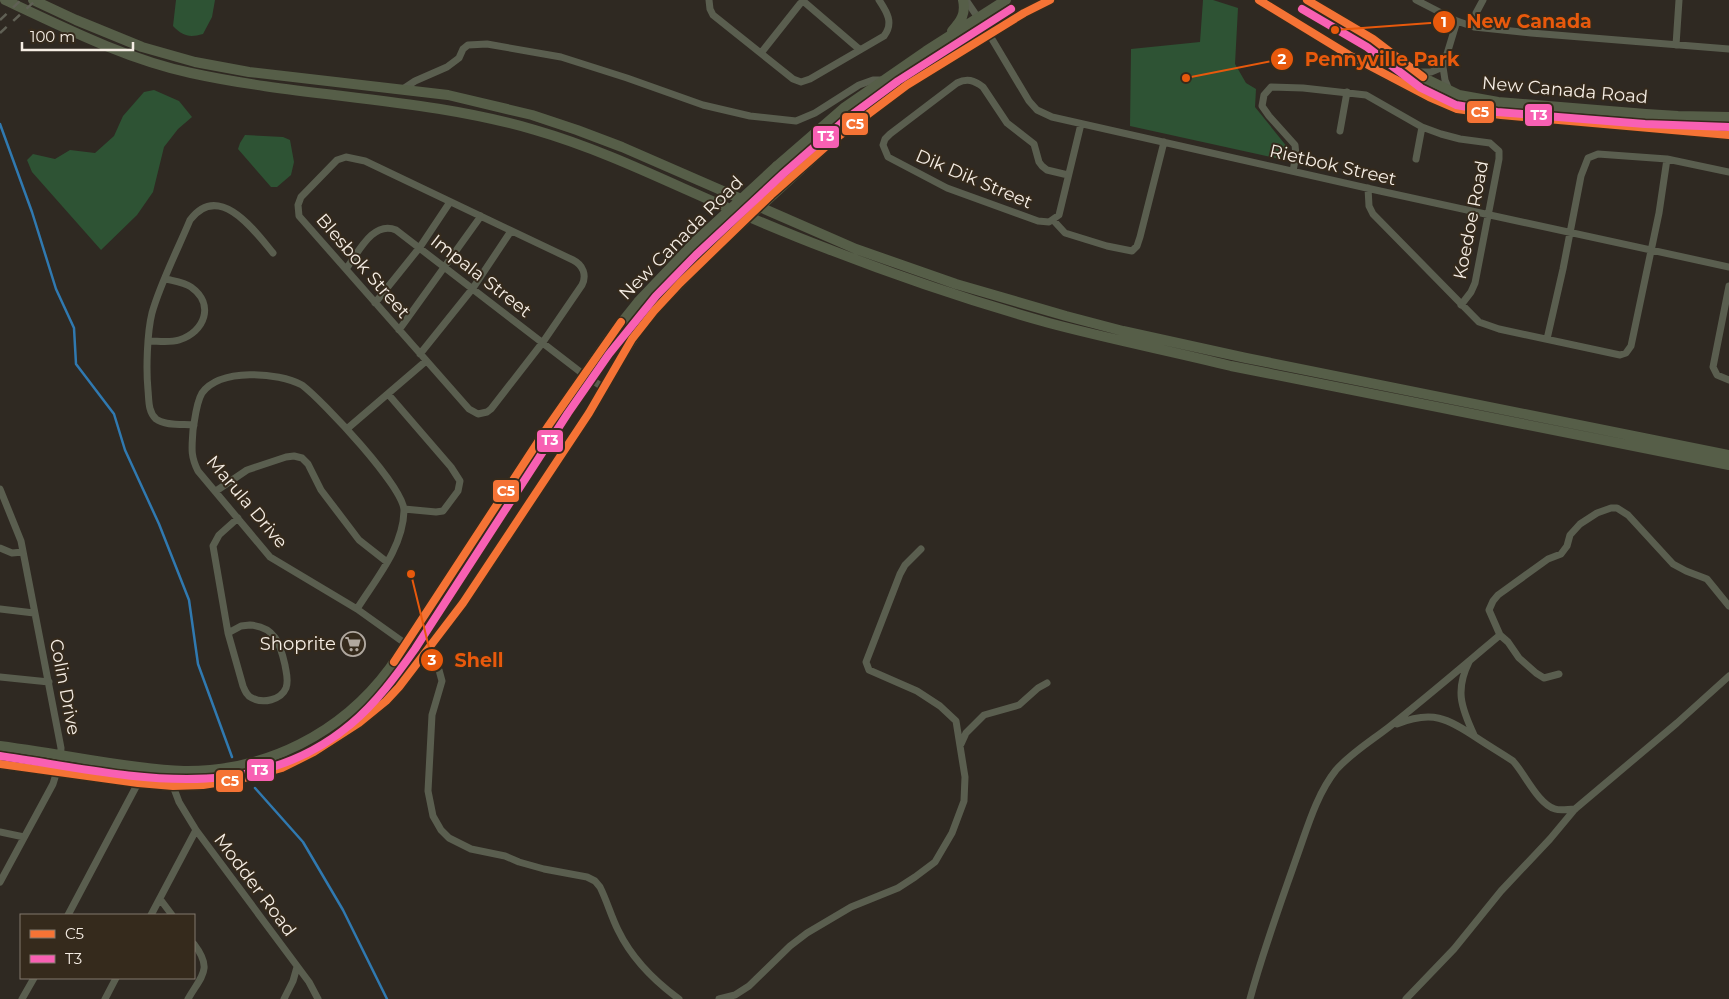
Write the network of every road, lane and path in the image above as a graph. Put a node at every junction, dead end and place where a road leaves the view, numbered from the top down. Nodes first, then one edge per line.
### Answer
1 (5, 0) edge
2 (34, 0) edge
3 (709, 0) edge
4 (803, 0) edge
5 (879, 0) edge
6 (964, 0) edge
7 (1006, 0) edge
8 (1050, 0) edge
9 (1259, 0) edge
10 (1306, 0) edge
11 (1416, 0) edge
12 (1483, 0) edge
13 (1679, 0) edge
14 (979, 19) junction
15 (1457, 21) junction
16 (1474, 27) junction
17 (989, 34) junction
18 (947, 38) junction
19 (1676, 45) junction
20 (859, 49) junction
21 (1729, 49) edge
22 (760, 53) junction
23 (1443, 67) junction
24 (1416, 72) junction
25 (883, 80) junction
26 (402, 89) junction
27 (1347, 92) junction
28 (1450, 92) junction
29 (1729, 117) edge
30 (1081, 124) junction
31 (1422, 126) junction
32 (1340, 131) dead end
33 (1729, 136) edge
34 (1164, 142) junction
35 (1416, 159) dead end
36 (1667, 159) junction
37 (1293, 172) junction
38 (1729, 172) edge
39 (1068, 175) junction
40 (1368, 188) junction
41 (450, 202) junction
42 (1489, 215) junction
43 (481, 216) junction
44 (1054, 221) junction
45 (511, 231) junction
46 (1570, 233) junction
47 (420, 247) junction
48 (1652, 250) junction
49 (273, 253) dead end
50 (446, 267) junction
51 (1729, 267) edge
52 (346, 269) junction
53 (166, 279) junction
54 (1729, 286) edge
55 (473, 288) junction
56 (375, 303) junction
57 (1461, 305) junction
58 (399, 330) junction
59 (1547, 339) junction
60 (148, 341) junction
61 (543, 342) junction
62 (420, 354) junction
63 (426, 360) junction
64 (584, 374) junction
65 (1729, 380) edge
66 (604, 388) junction
67 (388, 394) junction
68 (194, 425) junction
69 (348, 428) junction
70 (1729, 455) edge
71 (1729, 465) edge
72 (0, 489) edge
73 (216, 491) junction
74 (404, 509) junction
75 (238, 518) junction
76 (0, 548) edge
77 (921, 549) dead end
78 (23, 552) junction
79 (387, 562) junction
80 (1729, 606) edge
81 (0, 610) edge
82 (356, 610) junction
83 (34, 613) junction
84 (228, 633) junction
85 (1500, 635) junction
86 (406, 644) junction
87 (422, 656) junction
88 (1471, 660) junction
89 (1559, 674) dead end
90 (1729, 676) edge
91 (0, 677) edge
92 (49, 682) junction
93 (1048, 683) dead end
94 (1389, 727) junction
95 (1475, 736) junction
96 (960, 744) junction
97 (0, 746) edge
98 (61, 755) junction
99 (0, 764) edge
100 (56, 773) junction
101 (138, 784) junction
102 (173, 786) junction
103 (1575, 809) junction
104 (196, 830) junction
105 (0, 832) edge
106 (24, 837) junction
107 (0, 882) edge
108 (160, 899) junction
109 (69, 914) edge
110 (152, 914) edge
111 (171, 914) edge
112 (195, 945) edge
113 (297, 967) junction
114 (33, 979) edge
115 (115, 979) edge
116 (22, 999) edge
117 (105, 999) edge
118 (188, 999) edge
119 (284, 999) edge
120 (318, 999) edge
121 (679, 999) edge
122 (719, 999) edge
123 (1250, 999) edge
124 (1406, 999) edge

1 - 71 main road
2 - 26 main road
3 - 22 street
4 - 20 street
4 - 22 street
5 - 20 street
6 - 14 street, Rietbok Street
6 - 18 main road
7 - 14 main road, New Canada Road
8 - 17 main road, New Canada Road
9 - 33 main road, New Canada Road
10 - 24 main road, New Canada Road
11 - 15 street
12 - 16 street
13 - 19 street
14 - 17 street, Rietbok Street
14 - 18 main road, New Canada Road
15 - 16 street
15 - 23 street
16 - 19 street
17 - 30 street, Rietbok Street
17 - 66 main road, New Canada Road, bridge
18 - 25 main road, New Canada Road
19 - 21 street
20 - 22 street
23 - 24 street
23 - 28 street
24 - 28 main road, New Canada Road
25 - 26 street
25 - 64 main road, New Canada Road, bridge
26 - 70 main road
27 - 31 street, Koedoe Road
27 - 32 street
27 - 37 street, Koedoe Road
28 - 29 main road, New Canada Road
30 - 34 street, Rietbok Street
30 - 39 street
31 - 35 street
31 - 42 street, Koedoe Road
34 - 37 street, Rietbok Street
34 - 44 street
36 - 38 street
36 - 46 street
36 - 48 street
37 - 40 street, Rietbok Street
39 - 44 street
39 - 44 street, Dik Dik Street
40 - 42 street, Rietbok Street
40 - 57 street
41 - 43 street, Blesbok Street
41 - 47 street
41 - 52 street, Blesbok Street
42 - 46 street, Rietbok Street
42 - 57 street, Koedoe Road
43 - 45 street, Blesbok Street
43 - 50 street
45 - 55 street
45 - 61 street, Blesbok Street
46 - 48 street, Rietbok Street
46 - 59 street
47 - 50 street, Impala Street
47 - 52 street, Impala Street
47 - 56 street
48 - 51 street, Rietbok Street
48 - 59 street
49 - 53 street
50 - 55 street, Impala Street
50 - 58 street
52 - 56 street, Blesbok Street
53 - 60 street
53 - 60 street
54 - 65 street
55 - 61 street, Impala Street
55 - 62 street
56 - 58 street, Blesbok Street
57 - 59 street
58 - 62 street, Blesbok Street
60 - 68 street
61 - 63 street, Blesbok Street
61 - 64 street, Impala Street
62 - 63 street, Blesbok Street
63 - 67 street
64 - 66 street, Impala Street
64 - 86 main road, New Canada Road
66 - 87 main road, New Canada Road
67 - 69 street
67 - 74 street
68 - 69 street, Marula Drive
68 - 73 street, Marula Drive
69 - 74 street, Marula Drive
72 - 78 street, Colin Drive
73 - 75 street, Marula Drive
73 - 79 street
74 - 79 street
75 - 82 street, Marula Drive
75 - 84 street
76 - 78 street
77 - 96 street
78 - 83 street, Colin Drive
79 - 82 street
80 - 85 street
81 - 83 street
82 - 86 street, Marula Drive
83 - 92 street, Colin Drive
84 - 84 street
85 - 88 street
85 - 89 street
86 - 87 street, Marula Drive
86 - 98 main road, New Canada Road
87 - 102 main road, New Canada Road
87 - 121 street, Marula Drive
88 - 94 street
88 - 95 street
90 - 103 street
91 - 92 street
92 - 98 street, Colin Drive
93 - 96 street
94 - 95 street
94 - 123 street
95 - 103 street
96 - 122 street
97 - 98 main road, New Canada Road
98 - 100 street, Colin Drive
99 - 100 main road, New Canada Road
100 - 101 main road, New Canada Road
100 - 106 street, Colin Drive
101 - 102 main road, New Canada Road
101 - 109 street
102 - 104 street, Modder Road
103 - 124 street
104 - 108 street
104 - 113 street, Modder Road
105 - 106 street
106 - 107 street, Colin Drive
108 - 110 street
108 - 111 street
112 - 118 street
113 - 119 street
113 - 120 street, Modder Road
114 - 116 street
115 - 117 street

